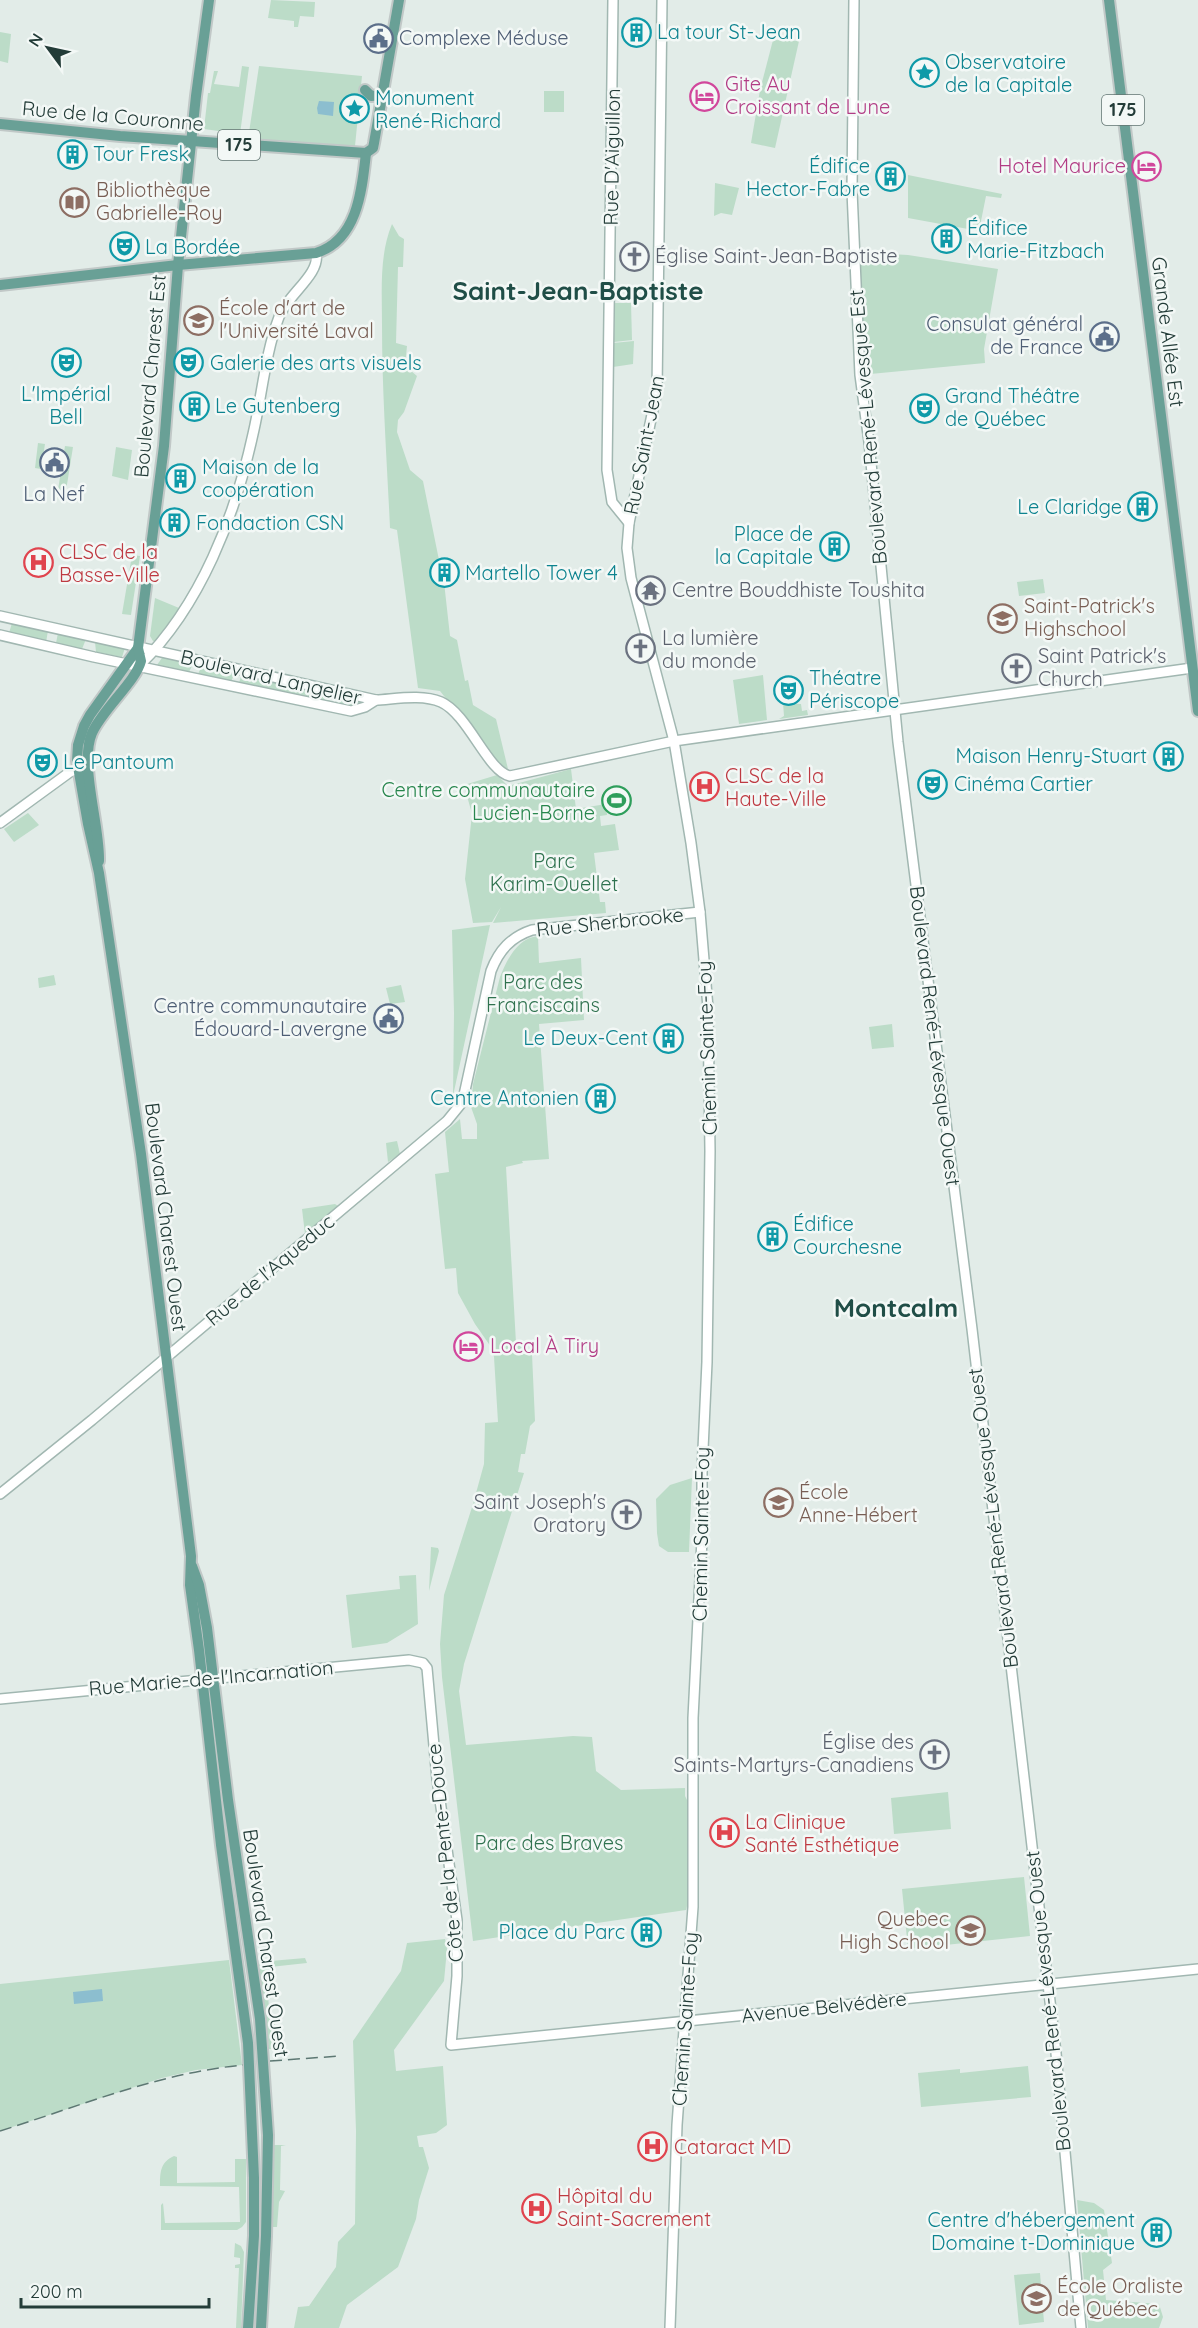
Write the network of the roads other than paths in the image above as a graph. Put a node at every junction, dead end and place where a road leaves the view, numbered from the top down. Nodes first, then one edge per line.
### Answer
1 (209, 0) edge
2 (399, 0) edge
3 (613, 0) edge
4 (662, 0) edge
5 (854, 0) edge
6 (1109, 0) edge
7 (364, 90) dead end
8 (383, 95) junction
9 (0, 124) edge
10 (191, 141) junction
11 (366, 153) junction
12 (316, 252) junction
13 (178, 265) junction
14 (0, 285) edge
15 (629, 523) junction
16 (0, 616) edge
17 (0, 634) edge
18 (138, 648) junction
19 (154, 651) junction
20 (127, 663) junction
21 (140, 665) junction
22 (1192, 668) junction
23 (376, 700) junction
24 (895, 710) junction
25 (1198, 711) edge
26 (674, 741) junction
27 (83, 766) junction
28 (0, 823) edge
29 (700, 912) junction
30 (520, 934) joint
31 (165, 1357) junction
32 (0, 1494) edge
33 (423, 1662) joint
34 (208, 1679) junction
35 (0, 1699) edge
36 (1198, 1969) edge
37 (1048, 1985) junction
38 (684, 2021) junction
39 (451, 2045) joint
40 (248, 2328) edge
41 (261, 2328) edge
42 (670, 2328) edge
43 (1081, 2328) edge

1 - 10 main road, Boulevard Charest Est
2 - 8 main road
3 - 15 main road, Rue D'Aiguillon
4 - 15 main road, Rue Saint-Jean
5 - 24 main road, Boulevard René-Lévesque Est
6 - 22 main road, Grande Allée Est / 175
7 - 8 main road
8 - 11 main road
9 - 10 main road, Rue de la Couronne / 175
10 - 11 main road, Rue de la Couronne / 175
10 - 13 main road, Boulevard Charest Est
11 - 12 main road
12 - 13 main road
12 - 19 main road
13 - 14 main road
13 - 18 main road, Boulevard Charest Est
15 - 26 main road, Rue Saint-Jean
16 - 18 main road, Boulevard Langelier
17 - 20 main road, Boulevard Langelier
18 - 19 main road, Boulevard Langelier
18 - 20 main road, Boulevard Charest Ouest
18 - 21 main road
19 - 21 main road
19 - 23 main road, Boulevard Langelier
20 - 21 main road, Boulevard Langelier
20 - 27 main road, Boulevard Charest Ouest
21 - 23 main road, Boulevard Langelier
21 - 27 main road, Boulevard Charest Ouest
22 - 24 main road
22 - 25 main road, 175
23 - 26 main road
24 - 26 main road
24 - 37 main road, Boulevard René-Lévesque Ouest
26 - 29 main road, Chemin Sainte-Foy
27 - 28 main road
27 - 31 main road, Boulevard Charest Ouest
29 - 30 main road, Rue Sherbrooke
29 - 38 main road, Chemin Sainte-Foy
30 - 31 main road, Rue de l'Aqueduc
31 - 32 main road, Rue de l'Aqueduc
31 - 34 main road, Boulevard Charest Ouest
33 - 34 main road, Rue Marie-de-l'Incarnation
33 - 39 main road, Côte de la Pente-Douce
34 - 35 main road, Rue Marie-de-l'Incarnation
34 - 40 main road, Boulevard Charest Ouest
34 - 41 main road, Boulevard Charest Ouest
36 - 37 main road, Avenue Belvédère
37 - 38 main road, Avenue Belvédère
37 - 43 main road, Boulevard René-Lévesque Ouest
38 - 39 main road, Avenue Belvédère
38 - 42 main road, Chemin Sainte-Foy

